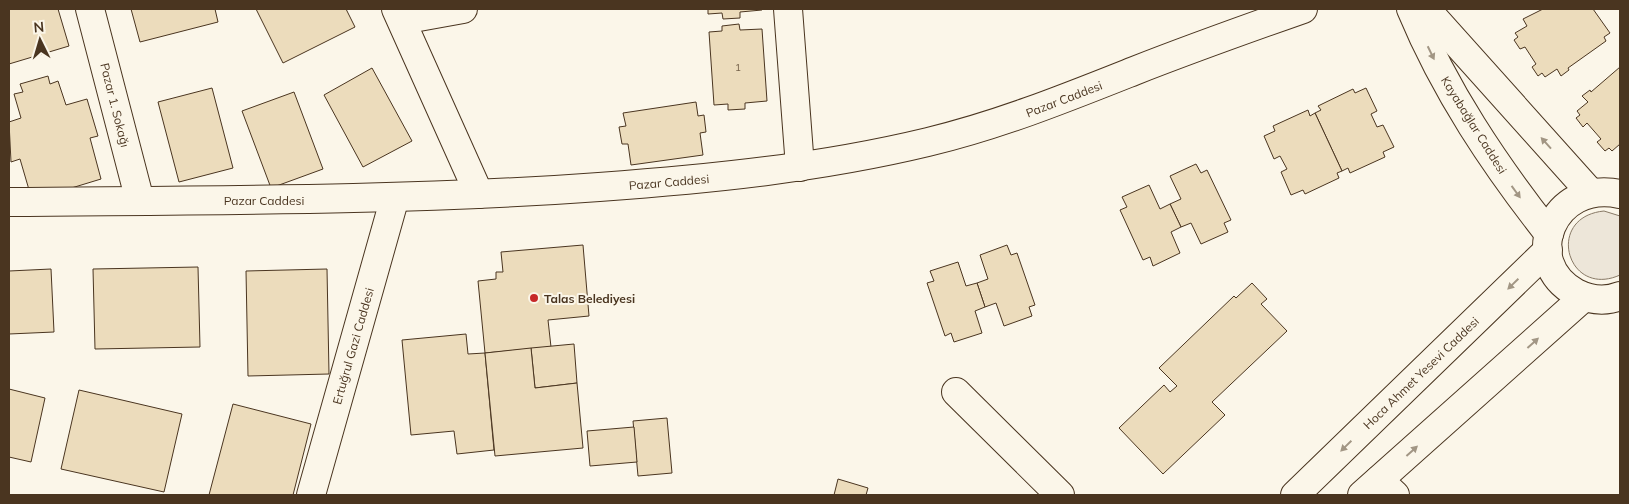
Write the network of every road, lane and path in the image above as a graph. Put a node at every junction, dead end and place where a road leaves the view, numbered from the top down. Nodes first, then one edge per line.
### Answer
1 (90, 9) edge
2 (463, 9) edge
3 (788, 9) edge
4 (1303, 9) edge
5 (1411, 9) edge
6 (1426, 9) edge
7 (399, 14) edge
8 (800, 167) junction
9 (1590, 192) junction
10 (479, 194) junction
11 (1620, 194) edge
12 (395, 197) junction
13 (140, 201) junction
14 (9, 202) edge
15 (1548, 242) junction
16 (1584, 297) junction
17 (1618, 299) edge
18 (956, 392) dead end
19 (1379, 490) edge
20 (311, 495) edge
21 (1060, 495) edge
22 (1295, 495) edge

1 - 13 street, Pazar 1. Sokağı
2 - 7 street
3 - 8 street
4 - 8 street, Pazar Caddesi
5 -> 15 street, Kayabağlar Caddesi
9 -> 6 street
7 - 10 street
8 - 10 street, Pazar Caddesi
9 - 11 street
9 - 15 street
10 - 12 street, Pazar Caddesi
12 - 13 street, Pazar Caddesi
12 - 20 street, Ertuğrul Gazi Caddesi
13 - 14 street, Pazar Caddesi
15 - 16 street, Kayabağlar Caddesi
15 -> 22 street, Hoca Ahmet Yesevi Caddesi
16 - 17 street
19 -> 16 street
18 - 21 street

